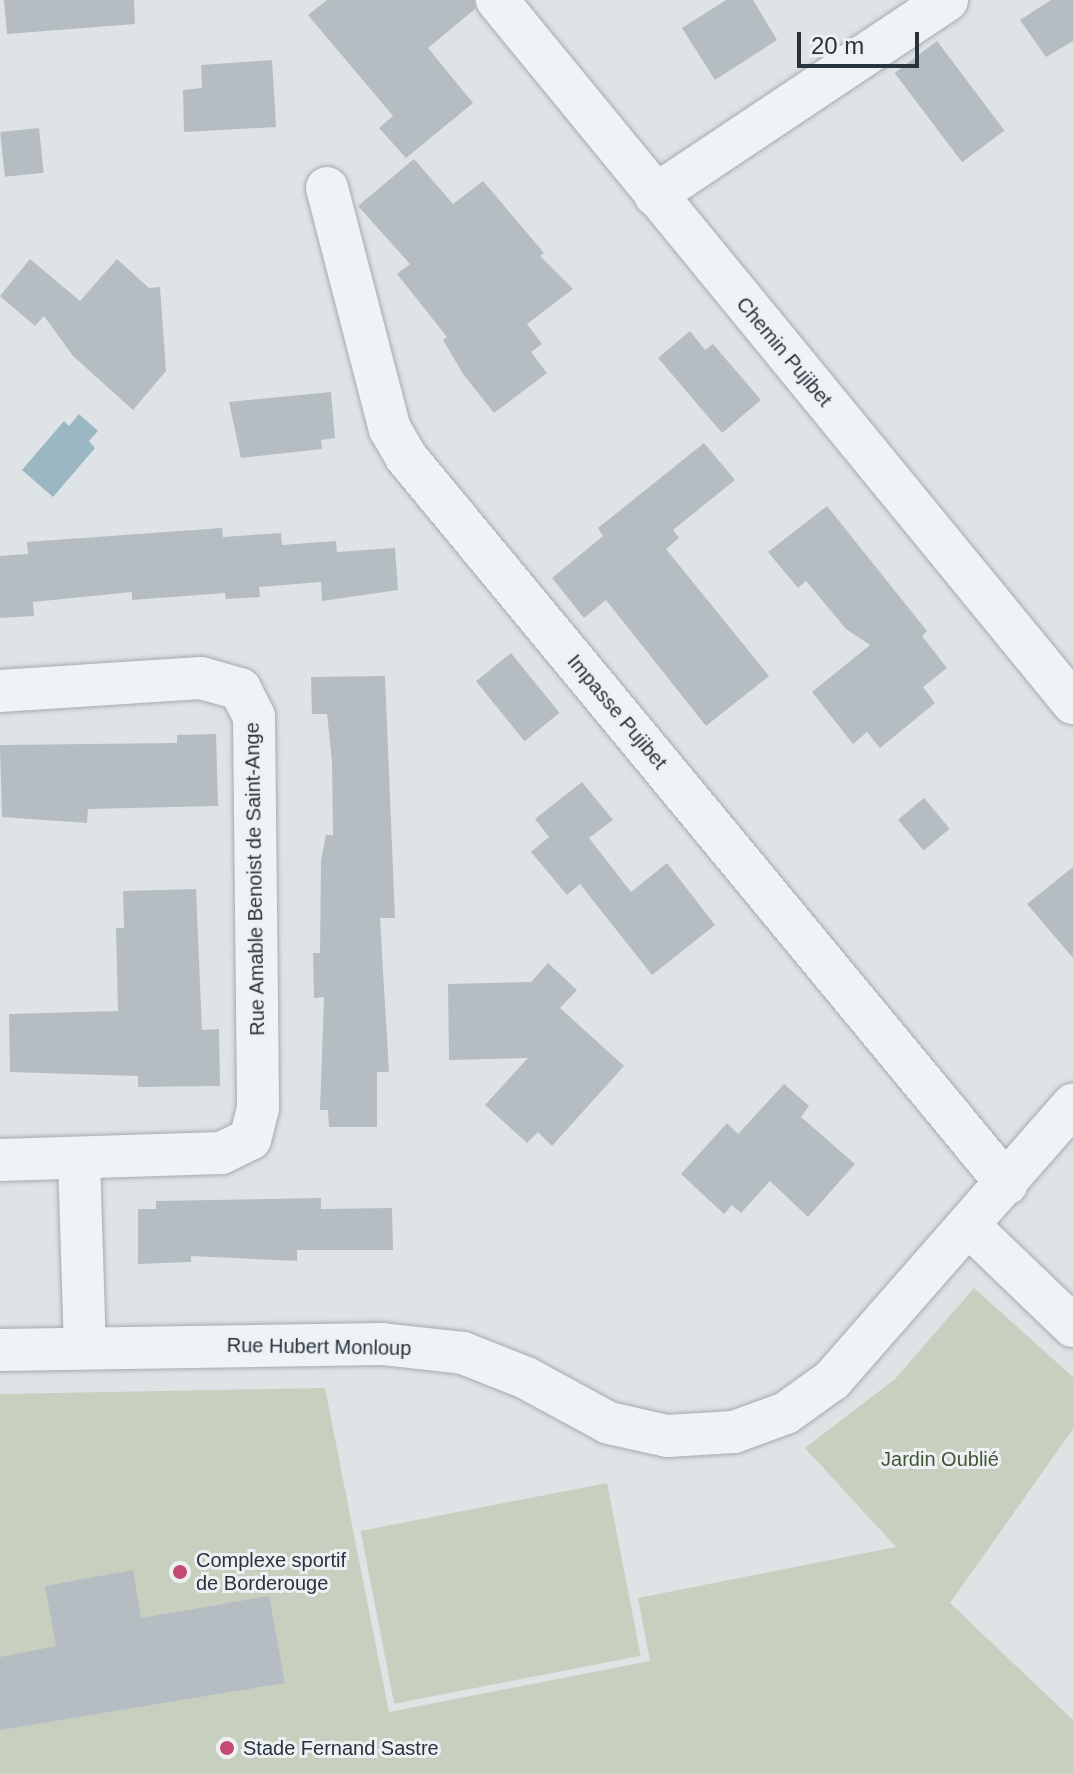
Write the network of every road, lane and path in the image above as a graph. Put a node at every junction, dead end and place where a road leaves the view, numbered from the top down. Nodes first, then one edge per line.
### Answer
1 (497, 0) edge
2 (947, 0) edge
3 (327, 188) dead end
4 (655, 195) junction
5 (0, 691) edge
6 (1073, 703) edge
7 (1073, 1105) edge
8 (79, 1159) junction
9 (0, 1160) edge
10 (1007, 1184) junction
11 (970, 1227) junction
12 (1073, 1326) edge
13 (85, 1348) junction
14 (0, 1350) edge

1 - 4 street, Chemin Pujibet
2 - 4 street
3 - 10 street, Impasse Pujibet
4 - 6 street, Chemin Pujibet
5 - 8 street, Rue Amable Benoist de Saint-Ange
7 - 10 street
8 - 9 street, Rue Amable Benoist de Saint-Ange
8 - 13 street
10 - 11 street
11 - 12 street
11 - 13 street, Rue Hubert Monloup
13 - 14 street, Rue Hubert Monloup

